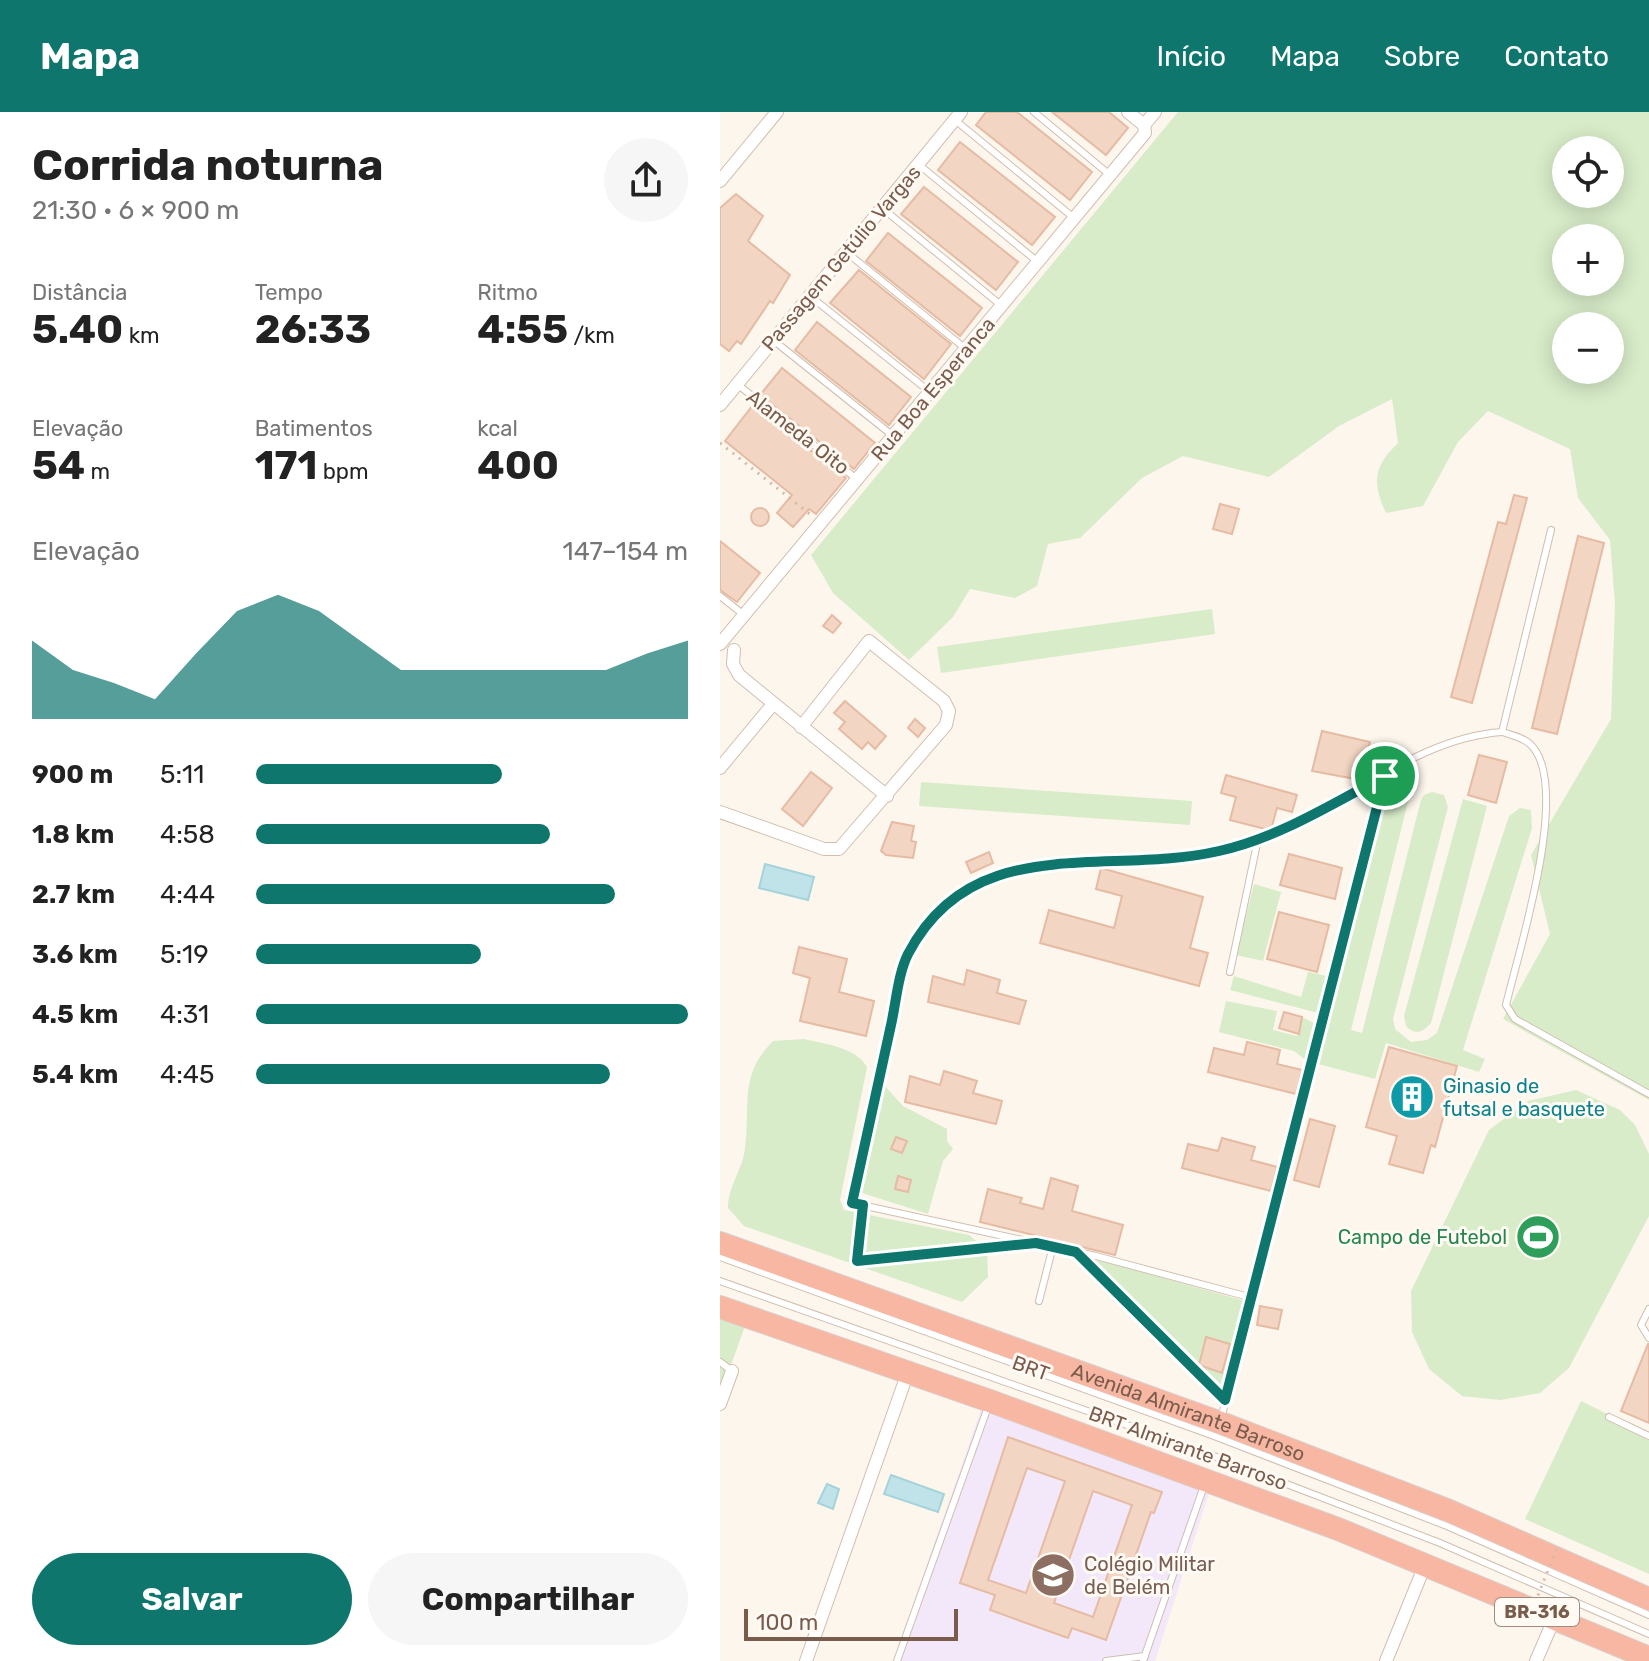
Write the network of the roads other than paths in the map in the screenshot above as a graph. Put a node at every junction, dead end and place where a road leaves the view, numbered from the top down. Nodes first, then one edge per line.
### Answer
1 (777, 112) edge
2 (1034, 112) edge
3 (1128, 112) edge
4 (1155, 112) edge
5 (958, 116) edge
6 (1144, 129) junction
7 (918, 164) junction
8 (1110, 175) junction
9 (720, 181) edge
10 (882, 208) junction
11 (1074, 218) junction
12 (846, 252) junction
13 (1038, 262) junction
14 (810, 296) junction
15 (1002, 306) junction
16 (773, 340) junction
17 (966, 349) junction
18 (737, 384) junction
19 (930, 392) junction
20 (720, 405) edge
21 (894, 436) junction
22 (858, 480) junction
23 (1551, 530) dead end
24 (720, 596) edge
25 (744, 615) junction
26 (720, 644) edge
27 (734, 650) dead end
28 (773, 704) junction
29 (801, 727) junction
30 (1502, 732) junction
31 (720, 768) edge
32 (1385, 776) junction
33 (887, 796) junction
34 (720, 812) edge
35 (1258, 839) junction
36 (1230, 972) dead end
37 (1649, 1094) edge
38 (863, 1205) junction
39 (720, 1243) edge
40 (1036, 1243) junction
41 (1053, 1246) junction
42 (1076, 1252) junction
43 (720, 1257) edge
44 (720, 1281) edge
45 (1249, 1297) junction
46 (1039, 1301) dead end
47 (720, 1307) edge
48 (1649, 1309) edge
49 (746, 1316) junction
50 (720, 1320) edge
51 (1649, 1338) edge
52 (720, 1362) edge
53 (732, 1371) joint
54 (908, 1372) junction
55 (1225, 1400) junction
56 (990, 1401) junction
57 (720, 1404) edge
58 (1609, 1417) dead end
59 (1221, 1423) junction
60 (1649, 1436) edge
61 (1205, 1481) junction
62 (1425, 1565) junction
63 (1649, 1599) edge
64 (1649, 1615) edge
65 (1554, 1619) junction
66 (1649, 1634) edge
67 (1144, 1658) edge
68 (1647, 1659) edge
69 (806, 1661) edge
70 (897, 1661) edge
71 (1106, 1661) edge
72 (1386, 1661) edge
73 (1536, 1661) edge

1 - 9 street
2 - 8 lane
3 - 6 street
4 - 6 street, Rua Boa Esperanca
5 - 7 street, Passagem Getúlio Vargas
5 - 11 lane
6 - 8 street, Rua Boa Esperanca
7 - 10 street, Passagem Getúlio Vargas
7 - 13 lane
8 - 11 street, Rua Boa Esperanca
10 - 12 street, Passagem Getúlio Vargas
10 - 15 lane
11 - 13 street, Rua Boa Esperanca
12 - 14 street, Passagem Getúlio Vargas
12 - 17 lane
13 - 15 street, Rua Boa Esperanca
14 - 16 street, Passagem Getúlio Vargas
14 - 19 lane
15 - 17 street, Rua Boa Esperanca
16 - 18 street, Passagem Getúlio Vargas
16 - 21 lane
17 - 19 street, Rua Boa Esperanca
18 - 20 street, Passagem Getúlio Vargas
18 - 22 lane, Alameda Oito
19 - 21 street, Rua Boa Esperanca
21 - 22 street, Rua Boa Esperanca
22 - 25 street, Rua Boa Esperanca
23 - 30 lane
24 - 25 lane
25 - 26 street, Rua Boa Esperanca
27 - 28 street
28 - 29 street
28 - 31 street
29 - 33 street
29 - 33 street
30 - 32 lane
30 - 37 lane
32 - 35 lane
32 - 45 lane
33 - 34 street
35 - 36 lane
35 - 38 lane
38 - 40 lane
38 - 40 lane
39 - 59 highway, Avenida Almirante Barroso
40 - 41 lane
41 - 42 lane
41 - 46 lane
42 - 45 lane
42 - 55 lane
43 - 64 lane, BRT
44 - 66 lane, BRT Almirante Barroso
45 - 55 lane
47 - 49 highway
48 - 51 lane
49 - 50 lane
49 - 54 highway
52 - 53 lane
53 - 57 street
54 - 56 highway
54 - 69 street
55 - 59 lane
56 - 61 highway
56 - 70 lane
58 - 60 lane
59 - 63 highway, Avenida Almirante Barroso
61 - 62 highway
61 - 67 lane
62 - 65 highway, BR-316
62 - 72 street
65 - 68 highway, BR-316
65 - 73 street
67 - 71 lane

